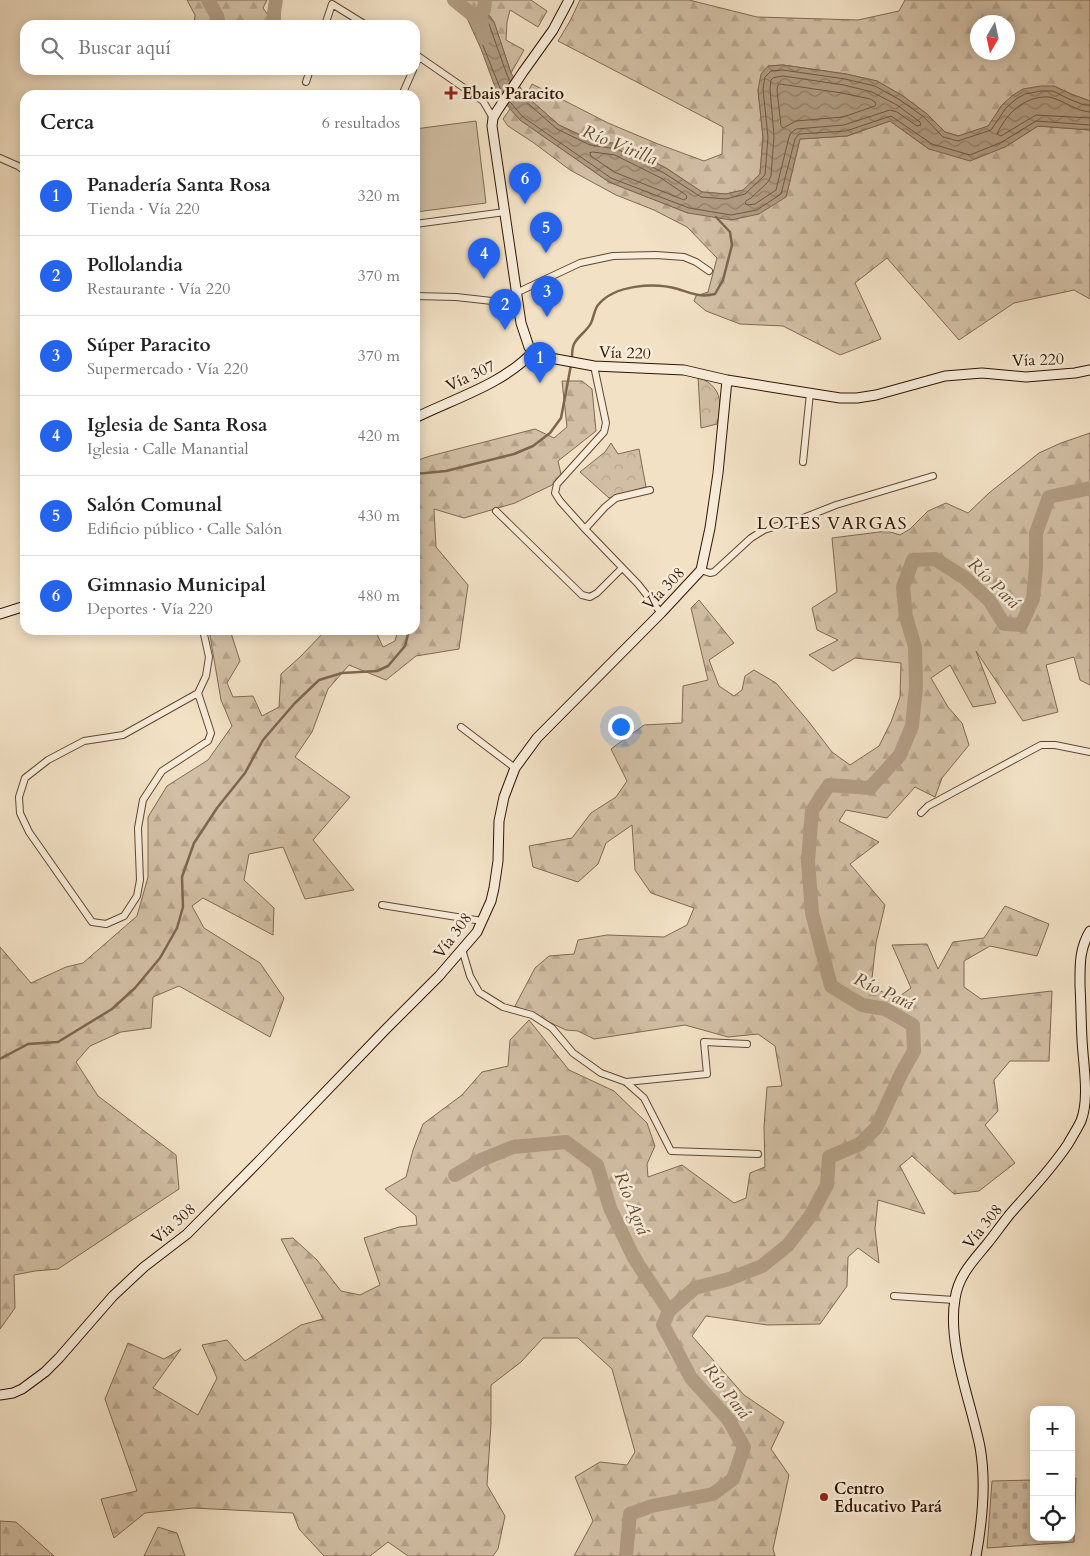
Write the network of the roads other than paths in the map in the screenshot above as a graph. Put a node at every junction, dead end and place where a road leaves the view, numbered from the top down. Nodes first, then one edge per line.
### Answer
1 (569, 0) edge
2 (331, 2) edge
3 (326, 20) edge
4 (358, 20) edge
5 (420, 58) edge
6 (308, 75) edge
7 (411, 75) edge
8 (306, 82) dead end
9 (404, 90) edge
10 (495, 115) junction
11 (0, 158) edge
12 (20, 167) edge
13 (505, 212) junction
14 (420, 223) edge
15 (709, 271) dead end
16 (516, 293) junction
17 (420, 296) edge
18 (518, 304) junction
19 (534, 352) junction
20 (594, 366) junction
21 (1090, 370) edge
22 (727, 380) junction
23 (810, 394) junction
24 (420, 416) edge
25 (803, 462) dead end
26 (933, 476) dead end
27 (650, 490) dead end
28 (496, 510) dead end
29 (585, 529) junction
30 (622, 568) junction
31 (701, 570) junction
32 (20, 608) edge
33 (661, 613) junction
34 (0, 614) edge
35 (204, 635) edge
36 (198, 693) junction
37 (461, 727) dead end
38 (1090, 752) edge
39 (515, 768) junction
40 (920, 813) dead end
41 (382, 905) dead end
42 (482, 921) junction
43 (1090, 931) edge
44 (462, 950) junction
45 (747, 1044) dead end
46 (626, 1082) junction
47 (758, 1154) dead end
48 (894, 1296) dead end
49 (954, 1300) junction
50 (0, 1395) edge
51 (976, 1556) edge

1 - 10 street
2 - 3 street
2 - 4 street
5 - 10 street
6 - 8 street
7 - 9 street
10 - 13 street
11 - 12 street
13 - 14 street
13 - 16 street
15 - 16 street
16 - 18 street
17 - 18 street
18 - 19 street
19 - 20 street, Vía 220
19 - 24 street, Vía 307
20 - 22 street, Vía 220
20 - 29 street
21 - 23 street, Vía 220
22 - 23 street, Vía 220
22 - 31 street, Vía 308
23 - 25 street
26 - 31 street
27 - 29 street
28 - 30 street
29 - 30 street
30 - 33 street
31 - 33 street, Vía 308
32 - 34 street
33 - 39 street, Vía 308
35 - 36 street
36 - 36 street
37 - 39 street
38 - 40 street
39 - 42 street, Vía 308
41 - 42 street
42 - 44 street, Vía 308
43 - 49 street, Vía 308
44 - 46 street
44 - 50 street, Vía 308
45 - 46 street
46 - 47 street
48 - 49 street
49 - 51 street, Vía 308

